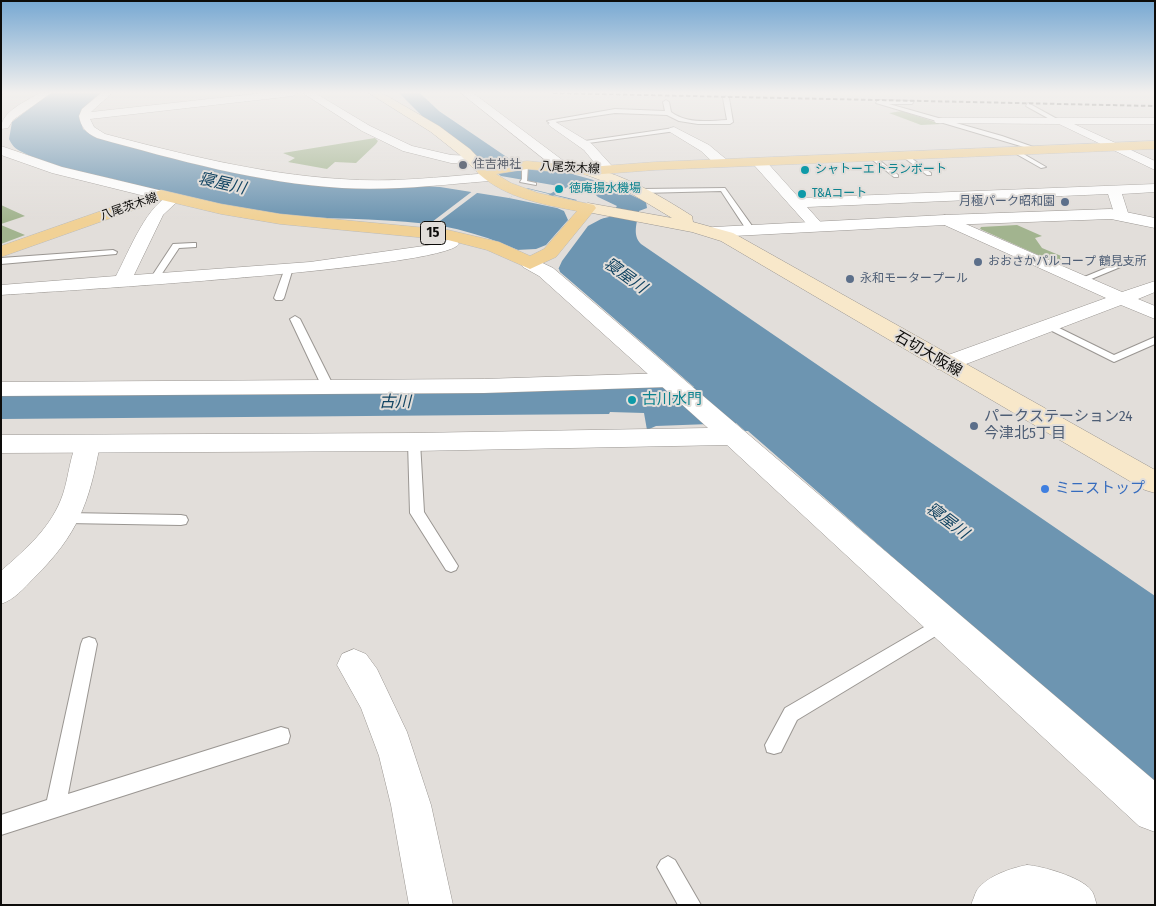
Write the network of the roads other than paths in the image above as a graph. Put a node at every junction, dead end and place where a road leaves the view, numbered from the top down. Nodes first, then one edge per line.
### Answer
1 (100, 135) edge
2 (382, 135) edge
3 (443, 135) edge
4 (519, 135) edge
5 (569, 135) edge
6 (633, 135) edge
7 (683, 135) edge
8 (994, 135) edge
9 (1088, 135) edge
10 (581, 142) junction
11 (1155, 145) edge
12 (1112, 147) junction
13 (1036, 149) junction
14 (1, 150) edge
15 (1013, 150) junction
16 (904, 155) junction
17 (872, 157) junction
18 (473, 160) junction
19 (759, 162) junction
20 (722, 163) junction
21 (1155, 166) edge
22 (1044, 167) dead end
23 (560, 168) junction
24 (607, 169) junction
25 (523, 170) junction
26 (589, 171) junction
27 (490, 172) junction
28 (929, 174) dead end
29 (896, 176) dead end
30 (534, 184) dead end
31 (1155, 188) edge
32 (1119, 190) junction
33 (642, 192) junction
34 (168, 197) junction
35 (1155, 197) edge
36 (796, 203) junction
37 (581, 209) junction
38 (1121, 216) junction
39 (945, 220) junction
40 (1155, 224) edge
41 (817, 227) junction
42 (707, 230) junction
43 (751, 230) junction
44 (451, 244) dead end
45 (193, 245) dead end
46 (1, 252) edge
47 (113, 252) dead end
48 (1, 261) edge
49 (1131, 261) dead end
50 (532, 262) junction
51 (288, 268) junction
52 (154, 279) junction
53 (123, 280) junction
54 (1081, 280) junction
55 (1155, 286) edge
56 (1, 290) edge
57 (280, 298) dead end
58 (1124, 299) junction
59 (1155, 313) edge
60 (295, 319) dead end
61 (1049, 326) junction
62 (1155, 340) edge
63 (945, 364) junction
64 (672, 382) junction
65 (328, 388) junction
66 (1, 389) edge
67 (729, 431) junction
68 (414, 442) junction
69 (1, 444) edge
70 (88, 444) junction
71 (1155, 483) edge
72 (66, 518) junction
73 (181, 520) dead end
74 (451, 566) dead end
75 (1, 591) edge
76 (944, 622) junction
77 (89, 644) dead end
78 (354, 665) dead end
79 (282, 736) dead end
80 (774, 745) dead end
81 (55, 808) junction
82 (1155, 810) edge
83 (1, 825) edge
84 (668, 867) dead end
85 (431, 905) edge
86 (690, 905) edge
87 (993, 905) edge
88 (1075, 905) edge

1 - 27 street
2 - 18 street
3 - 18 main road
4 - 23 street
5 - 10 street
6 - 10 lane
7 - 20 street
8 - 13 lane
9 - 12 street
10 - 24 street
11 - 12 main road, 八尾茨木線
12 - 13 main road, 八尾茨木線
12 - 21 street
13 - 15 main road, 八尾茨木線
14 - 34 street
15 - 16 main road, 八尾茨木線
15 - 22 lane
16 - 17 main road, 八尾茨木線
16 - 28 lane
17 - 19 main road, 八尾茨木線
17 - 29 lane
18 - 27 main road
19 - 20 main road, 八尾茨木線
19 - 36 street
20 - 24 main road, 八尾茨木線
23 - 25 main road, 八尾茨木線
23 - 26 main road, 八尾茨木線
24 - 26 main road, 八尾茨木線
25 - 27 main road, 八尾茨木線
25 - 27 main road, 八尾茨木線
25 - 30 lane
25 - 37 main road, 八尾茨木線
26 - 33 main road, 石切大阪線
31 - 32 street
32 - 35 street
32 - 36 street
32 - 38 street
33 - 42 main road, 石切大阪線
33 - 43 lane
34 - 46 main road, 八尾茨木線
34 - 50 main road, 八尾茨木線 / 15
34 - 53 street
36 - 41 street
37 - 42 main road, 石切大阪線
37 - 50 main road
38 - 39 street
38 - 40 street
39 - 41 street
39 - 54 street
41 - 43 street
42 - 43 street
42 - 63 main road, 石切大阪線
44 - 51 street
45 - 52 lane
47 - 48 lane
49 - 54 lane
50 - 64 street
51 - 52 street
51 - 57 lane
52 - 53 street
53 - 56 street
54 - 58 street
55 - 58 street
58 - 59 street
58 - 61 street
60 - 65 lane
61 - 62 lane
61 - 63 street
63 - 71 main road, 石切大阪線
64 - 65 street
64 - 67 street
65 - 66 street
67 - 68 street
67 - 76 street
68 - 70 street
68 - 74 lane
69 - 70 street
70 - 72 street
72 - 73 lane
72 - 75 street
76 - 80 lane
76 - 82 street
77 - 81 lane
78 - 85 street
79 - 81 lane
81 - 83 lane
84 - 86 lane
87 - 88 street

